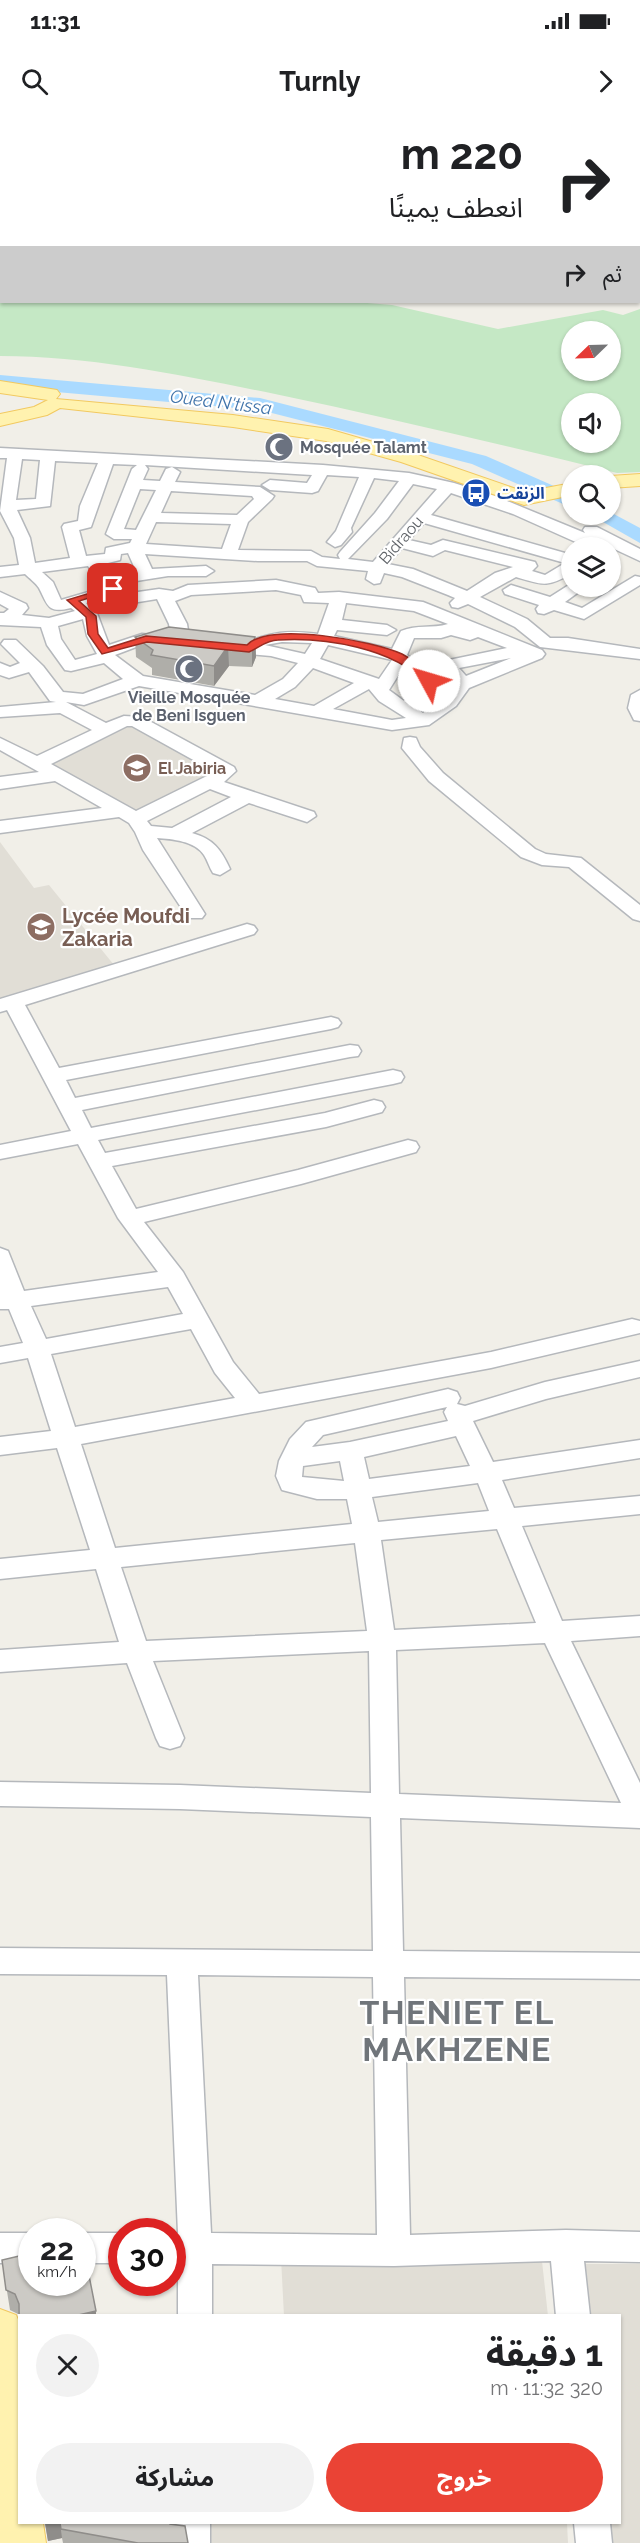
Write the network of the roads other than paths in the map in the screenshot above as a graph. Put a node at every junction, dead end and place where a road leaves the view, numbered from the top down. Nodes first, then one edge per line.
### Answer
1 (630, 120) edge
2 (640, 120) edge
3 (0, 389) edge
4 (52, 400) junction
5 (0, 420) edge
6 (8, 453) edge
7 (48, 455) junction
8 (108, 459) junction
9 (142, 462) junction
10 (175, 464) junction
11 (207, 466) junction
12 (272, 469) junction
13 (323, 470) junction
14 (369, 472) junction
15 (409, 477) junction
16 (640, 480) edge
17 (621, 481) edge
18 (134, 484) junction
19 (166, 486) junction
20 (448, 486) junction
21 (199, 488) junction
22 (561, 491) edge
23 (261, 494) junction
24 (3, 506) edge
25 (524, 506) junction
26 (154, 511) junction
27 (422, 517) junction
28 (239, 528) junction
29 (564, 529) junction
30 (580, 537) edge
31 (495, 538) junction
32 (139, 542) junction
33 (398, 542) junction
34 (337, 550) junction
35 (431, 550) junction
36 (543, 552) junction
37 (229, 553) junction
38 (640, 556) edge
39 (561, 557) edge
40 (86, 561) junction
41 (621, 562) edge
42 (380, 564) junction
43 (28, 568) junction
44 (523, 569) junction
45 (206, 571) dead end
46 (3, 572) edge
47 (561, 572) edge
48 (146, 574) junction
49 (621, 575) edge
50 (638, 578) edge
51 (542, 580) junction
52 (107, 582) junction
53 (511, 587) junction
54 (427, 594) dead end
55 (0, 597) edge
56 (562, 597) edge
57 (337, 598) junction
58 (640, 599) edge
59 (378, 600) junction
60 (165, 601) junction
61 (461, 601) junction
62 (553, 603) junction
63 (84, 610) junction
64 (46, 622) junction
65 (332, 624) junction
66 (4, 627) edge
67 (387, 630) dead end
68 (530, 640) junction
69 (323, 641) junction
70 (195, 645) junction
71 (249, 649) junction
72 (107, 655) junction
73 (640, 656) edge
74 (400, 657) junction
75 (310, 661) junction
76 (32, 665) junction
77 (0, 668) edge
78 (132, 677) junction
79 (373, 686) junction
80 (640, 695) edge
81 (66, 697) junction
82 (260, 700) junction
83 (4, 703) edge
84 (319, 710) junction
85 (407, 710) junction
86 (640, 716) edge
87 (423, 721) junction
88 (106, 730) junction
89 (410, 742) dead end
90 (0, 743) edge
91 (38, 763) junction
92 (60, 775) junction
93 (0, 783) edge
94 (209, 783) junction
95 (247, 796) junction
96 (307, 816) dead end
97 (134, 820) junction
98 (0, 827) edge
99 (175, 834) junction
100 (220, 869) dead end
101 (195, 914) dead end
102 (640, 915) edge
103 (247, 930) dead end
104 (6, 1004) edge
105 (331, 1023) dead end
106 (350, 1051) dead end
107 (51, 1076) junction
108 (393, 1077) dead end
109 (67, 1106) junction
110 (374, 1107) dead end
111 (83, 1137) junction
112 (408, 1147) dead end
113 (0, 1152) edge
114 (97, 1162) junction
115 (129, 1218) junction
116 (0, 1256) edge
117 (175, 1278) junction
118 (7, 1301) edge
119 (198, 1320) junction
120 (632, 1328) dead end
121 (37, 1349) junction
122 (0, 1355) edge
123 (640, 1368) edge
124 (433, 1371) junction
125 (253, 1404) junction
126 (457, 1413) junction
127 (64, 1438) junction
128 (0, 1446) edge
129 (640, 1449) edge
130 (350, 1451) junction
131 (294, 1458) junction
132 (486, 1473) junction
133 (359, 1489) junction
134 (640, 1505) edge
135 (506, 1520) junction
136 (367, 1532) junction
137 (105, 1560) junction
138 (0, 1569) edge
139 (640, 1626) edge
140 (554, 1633) junction
141 (382, 1642) junction
142 (135, 1649) junction
143 (0, 1661) edge
144 (170, 1738) dead end
145 (0, 1794) edge
146 (385, 1807) junction
147 (640, 1814) edge
148 (0, 1961) edge
149 (182, 1963) junction
150 (389, 1966) junction
151 (640, 1966) edge
152 (184, 2218) edge
153 (566, 2245) junction
154 (0, 2247) edge
155 (640, 2247) edge
156 (18, 2248) edge
157 (186, 2248) edge
158 (394, 2251) junction
159 (186, 2260) edge
160 (195, 2314) edge
161 (573, 2314) edge
162 (0, 2330) edge
163 (18, 2496) edge
164 (20, 2524) edge
165 (192, 2524) edge
166 (592, 2524) edge
167 (22, 2543) edge
168 (192, 2543) edge
169 (594, 2543) edge

1 - 2 highway
3 - 4 main road
4 - 5 main road
4 - 25 main road
6 - 7 street
6 - 24 street
7 - 8 street
7 - 24 street
8 - 9 street
8 - 40 street
9 - 10 street
9 - 18 street
10 - 11 street
10 - 19 street
11 - 12 street
11 - 21 street
12 - 13 street
12 - 23 street
13 - 14 street
13 - 23 street
14 - 15 street
14 - 34 street
15 - 20 street
15 - 34 street
16 - 17 main road
18 - 19 street
18 - 32 street
19 - 21 street
19 - 26 street
20 - 25 street
20 - 27 street, Bidraou
21 - 23 street
22 - 25 main road
23 - 26 street
23 - 28 street
24 - 43 street
25 - 29 street
25 - 31 street
25 - 38 street
26 - 28 street
26 - 32 street
27 - 31 street
27 - 33 street, Bidraou
28 - 32 street
28 - 37 street
29 - 30 street
29 - 36 street
31 - 36 street
32 - 37 street
32 - 40 street
32 - 48 street
33 - 35 street
33 - 42 street, Bidraou
34 - 42 street
35 - 44 street
35 - 53 street
36 - 39 street
36 - 44 street
37 - 42 street
40 - 43 street
40 - 52 street
41 - 50 street
42 - 59 street, Bidraou
42 - 61 street
43 - 46 street
43 - 63 street
44 - 51 street
44 - 53 street
45 - 48 street
47 - 51 street
48 - 52 street
49 - 50 street
50 - 62 street
51 - 53 street
52 - 63 street
53 - 61 street
53 - 62 street
54 - 61 street
55 - 66 street
56 - 62 street
57 - 59 street
57 - 60 street
57 - 65 street
58 - 68 street
59 - 68 street
60 - 63 street
60 - 70 street
61 - 68 street
62 - 68 street
63 - 64 street
63 - 72 street
64 - 66 street
64 - 66 street
64 - 72 street
65 - 67 street
65 - 69 street
66 - 76 street
68 - 73 street
68 - 74 street
68 - 87 street
69 - 71 street
69 - 74 street
69 - 75 street
70 - 71 street
70 - 72 street
71 - 75 street
72 - 78 street
74 - 79 street
74 - 85 street
75 - 79 street
75 - 82 street
76 - 77 street
76 - 81 street
78 - 81 street
78 - 82 street
79 - 84 street
79 - 85 street
80 - 86 street
81 - 83 street
82 - 84 street
83 - 88 street
84 - 87 street
85 - 87 street
88 - 91 street
88 - 94 street
89 - 102 street
90 - 91 street
91 - 92 street
92 - 93 street
92 - 97 street
94 - 95 street
94 - 97 street
95 - 96 street
95 - 99 street
97 - 98 street
97 - 99 street
97 - 101 street
99 - 100 street
103 - 104 street
104 - 107 street
105 - 107 street
106 - 109 street
107 - 109 street
108 - 111 street
109 - 111 street
110 - 114 street
111 - 113 street
111 - 114 street
112 - 115 street
114 - 115 street
115 - 117 street
116 - 118 street
117 - 118 street
117 - 119 street
118 - 121 street
119 - 121 street
119 - 125 street
120 - 124 street
121 - 122 street
121 - 127 street
123 - 126 street
124 - 125 street
124 - 126 street
125 - 127 street
126 - 130 street
126 - 131 street
126 - 132 street
127 - 128 street
127 - 137 street
129 - 132 street
130 - 131 street
130 - 133 street
131 - 133 street
132 - 133 street
132 - 135 street
133 - 136 street
134 - 135 street
135 - 136 street
135 - 140 street
136 - 137 street
136 - 141 street
137 - 138 street
137 - 142 street
139 - 140 street
140 - 141 street
140 - 147 street
141 - 142 street
141 - 146 street
142 - 143 street
142 - 144 street
145 - 146 street
146 - 147 street
146 - 150 street
148 - 149 street
149 - 150 street
149 - 152 street
150 - 151 street
150 - 158 street
153 - 155 street
153 - 158 street
153 - 161 street
154 - 156 street
157 - 158 street
159 - 160 street
162 - 163 main road
164 - 167 main road
165 - 168 street
166 - 169 street

